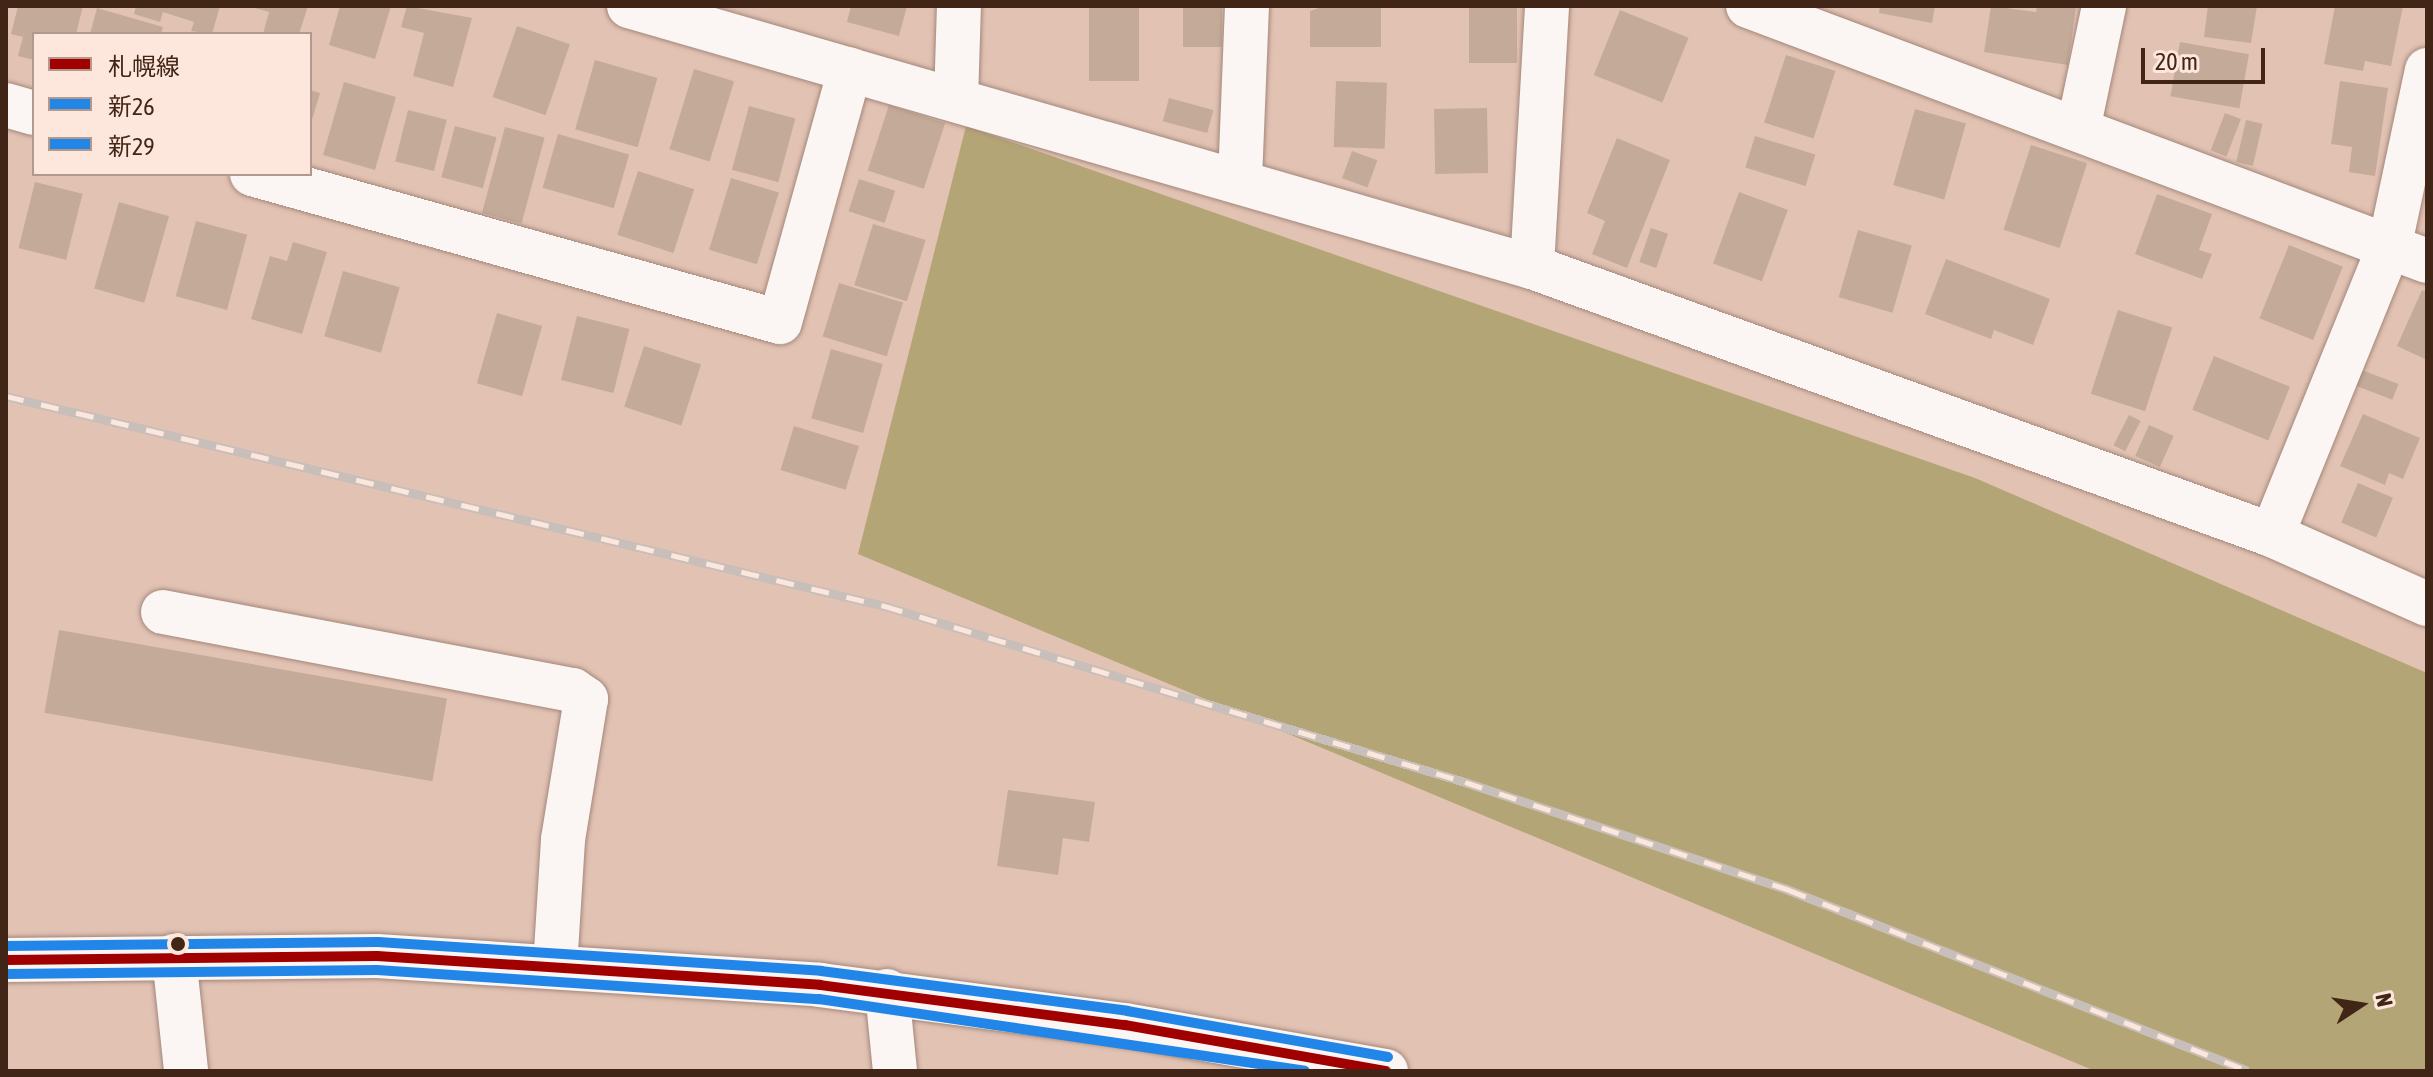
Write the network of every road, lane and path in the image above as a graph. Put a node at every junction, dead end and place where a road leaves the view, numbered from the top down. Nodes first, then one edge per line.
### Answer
1 (629, 6) edge
2 (959, 6) edge
3 (1247, 6) edge
4 (1547, 6) edge
5 (1748, 6) edge
6 (2104, 6) edge
7 (1804, 15) edge
8 (850, 70) junction
9 (2427, 70) edge
10 (956, 100) junction
11 (6, 105) edge
12 (32, 112) edge
13 (2079, 125) junction
14 (259, 176) edge
15 (1240, 180) junction
16 (2408, 252) edge
17 (1532, 267) junction
18 (2272, 535) junction
19 (2427, 604) edge
20 (163, 612) dead end
21 (174, 956) junction
22 (6, 960) edge
23 (555, 966) junction
24 (887, 991) junction
25 (186, 1071) edge
26 (895, 1071) edge
27 (1386, 1071) edge

1 - 8 main road
2 - 10 main road
3 - 15 main road
4 - 17 main road
5 - 7 main road
6 - 13 main road
7 - 13 main road
8 - 10 main road
8 - 14 main road
9 - 16 main road
10 - 15 main road
11 - 12 main road
13 - 16 main road
15 - 17 main road
16 - 18 main road
17 - 18 main road
18 - 19 main road
20 - 23 main road
21 - 22 main road
21 - 23 main road
21 - 25 main road
23 - 24 main road
24 - 26 main road
24 - 27 main road

